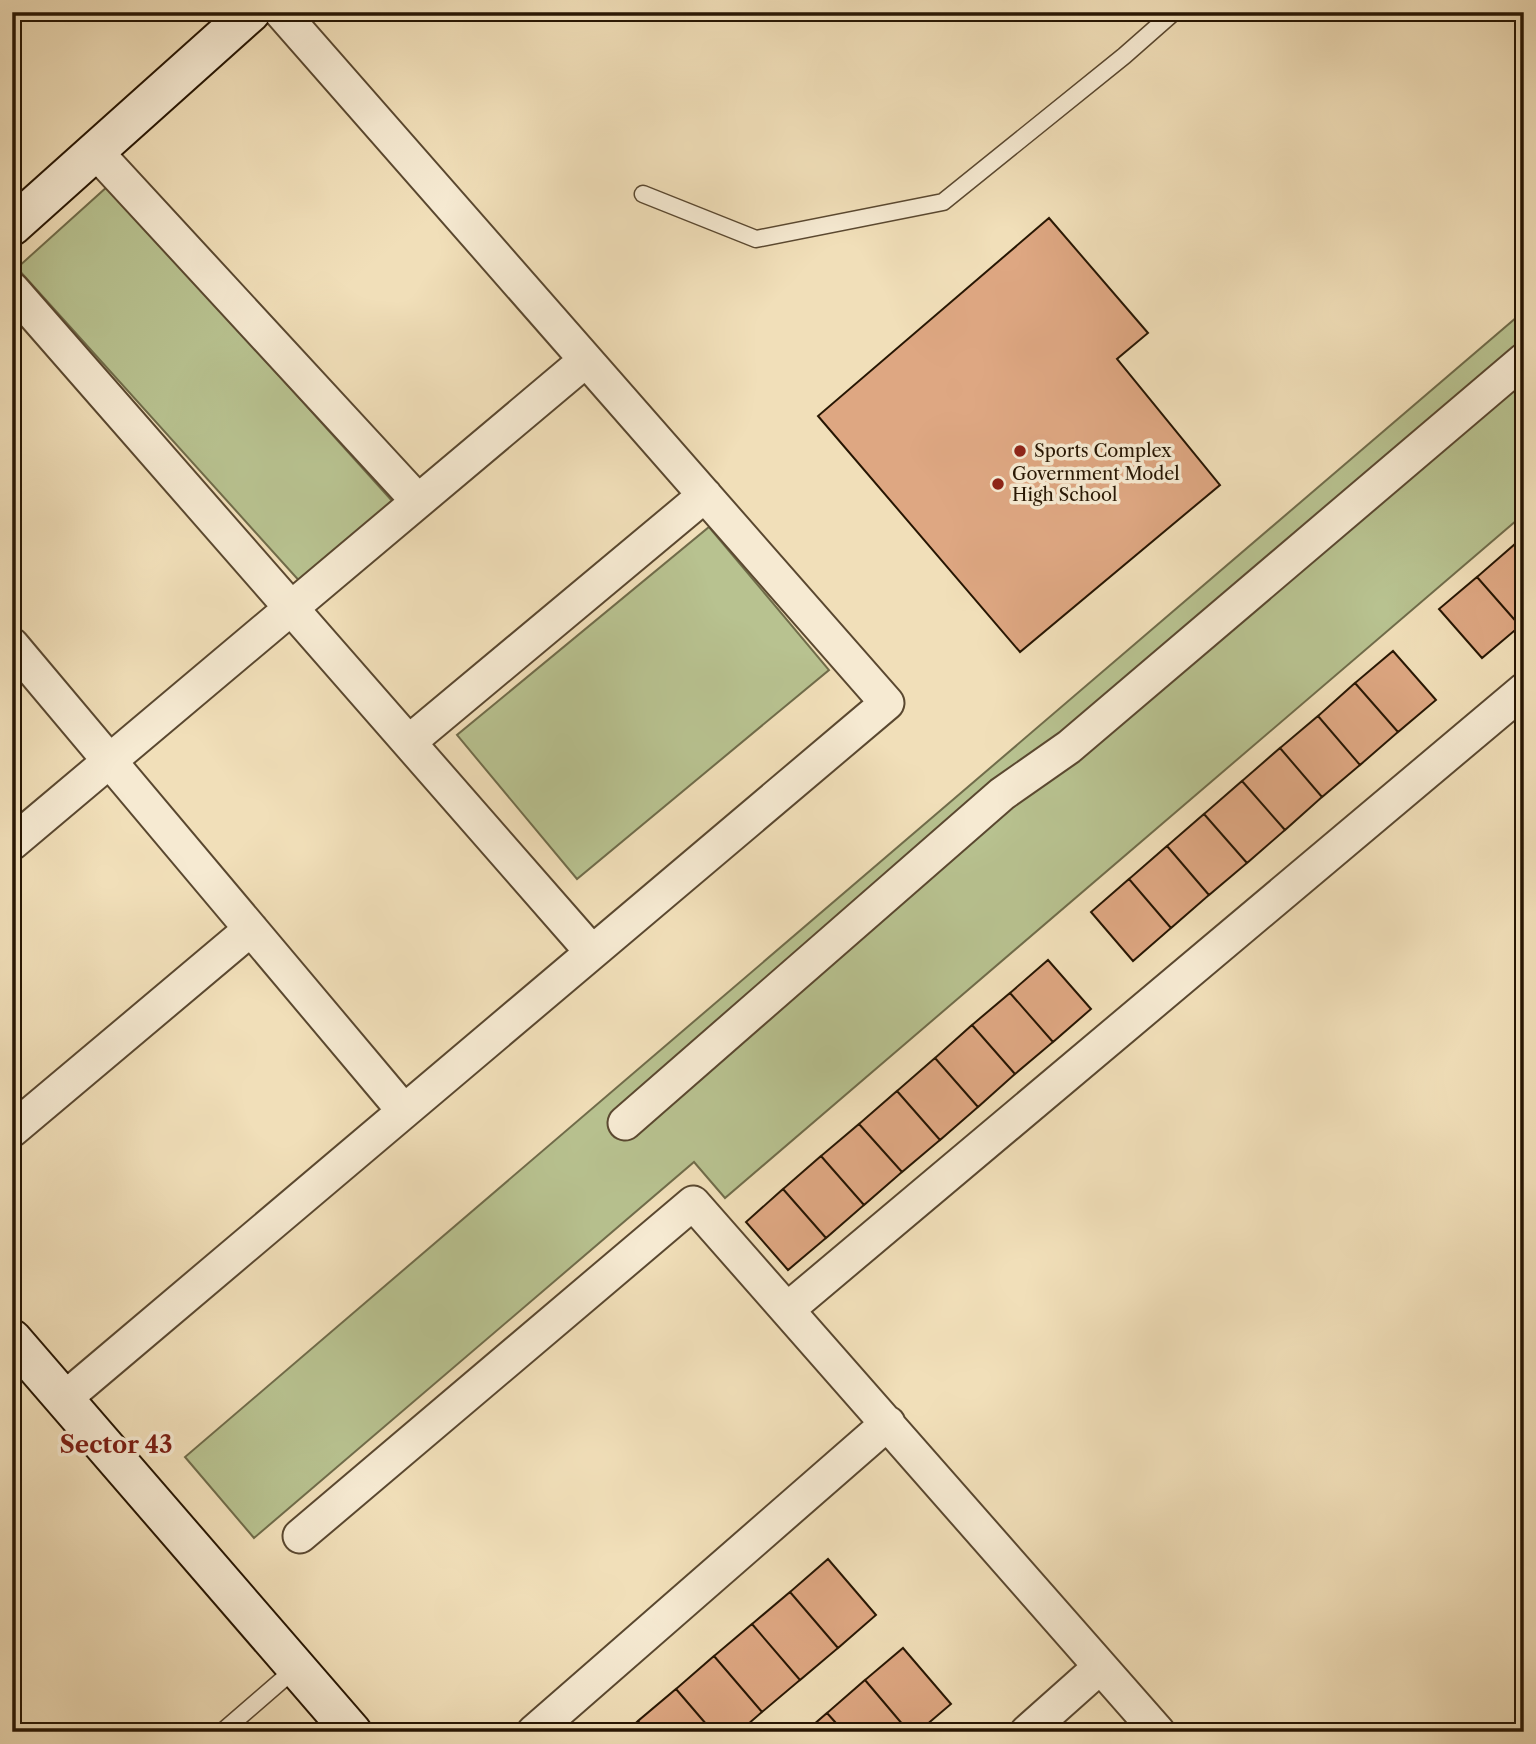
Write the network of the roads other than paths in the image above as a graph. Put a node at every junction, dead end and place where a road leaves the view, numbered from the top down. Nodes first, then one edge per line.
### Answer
1 (251, 12) edge
2 (281, 12) edge
3 (1174, 12) edge
4 (96, 152) junction
5 (643, 194) dead end
6 (12, 226) edge
7 (12, 289) edge
8 (586, 360) junction
9 (1524, 360) edge
10 (705, 495) junction
11 (418, 501) junction
12 (292, 607) junction
13 (12, 645) edge
14 (1524, 690) edge
15 (409, 742) junction
16 (110, 761) junction
17 (12, 844) edge
18 (251, 929) junction
19 (592, 952) junction
20 (404, 1111) junction
21 (625, 1123) dead end
22 (12, 1130) edge
23 (788, 1309) junction
24 (12, 1339) edge
25 (64, 1399) junction
26 (888, 1423) junction
27 (300, 1536) dead end
28 (1100, 1667) junction
29 (296, 1668) junction
30 (222, 1732) edge
31 (352, 1732) edge
32 (534, 1732) edge
33 (1027, 1732) edge
34 (1158, 1732) edge

1 - 4 street
2 - 8 street
3 - 5 lane
4 - 6 street
4 - 11 street
7 - 12 street
8 - 10 street
8 - 11 street
9 - 21 street
10 - 15 street
10 - 19 street
11 - 12 street
12 - 15 street
12 - 16 street
13 - 16 street
14 - 23 street
15 - 19 street
16 - 17 street
16 - 18 street
18 - 20 street
18 - 22 street
19 - 20 street
20 - 25 street
23 - 26 street
23 - 27 street
24 - 25 street
25 - 29 street
26 - 28 street
26 - 32 street
28 - 33 street
28 - 34 street
29 - 30 lane
29 - 31 street

